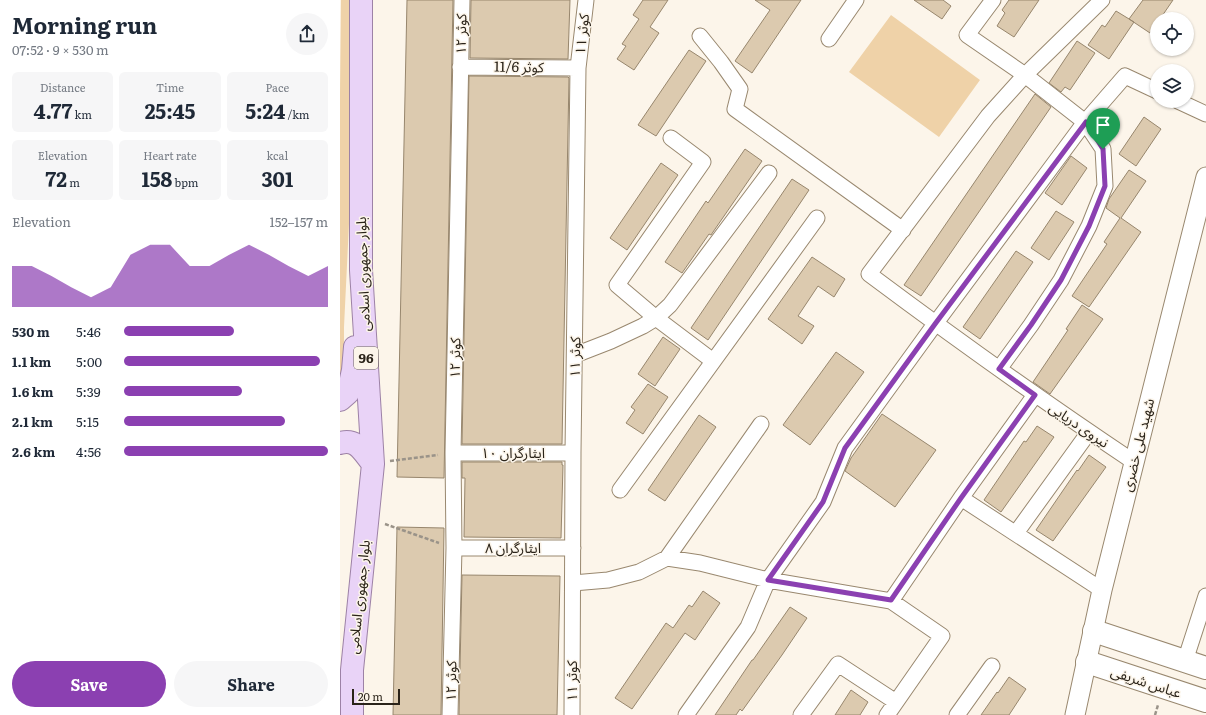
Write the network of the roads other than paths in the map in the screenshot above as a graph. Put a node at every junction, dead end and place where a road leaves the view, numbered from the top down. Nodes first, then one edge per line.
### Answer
1 (361, 0) edge
2 (462, 0) edge
3 (586, 0) edge
4 (856, 0) edge
5 (993, 0) edge
6 (1102, 0) edge
7 (700, 36) dead end
8 (829, 39) dead end
9 (460, 67) junction
10 (578, 68) junction
11 (1025, 75) junction
12 (1150, 88) edge
13 (1193, 108) edge
14 (1206, 114) edge
15 (1086, 122) junction
16 (671, 138) dead end
17 (770, 173) dead end
18 (1206, 177) edge
19 (817, 218) dead end
20 (903, 230) junction
21 (361, 270) junction
22 (656, 318) junction
23 (935, 324) junction
24 (575, 355) junction
25 (713, 361) junction
26 (999, 369) junction
27 (1035, 395) junction
28 (340, 400) edge
29 (761, 424) dead end
30 (1088, 432) junction
31 (340, 443) edge
32 (453, 453) junction
33 (573, 453) junction
34 (1134, 462) junction
35 (373, 464) junction
36 (620, 490) dead end
37 (961, 498) junction
38 (1016, 533) junction
39 (454, 548) junction
40 (572, 548) junction
41 (667, 558) junction
42 (768, 580) junction
43 (573, 583) junction
44 (1102, 590) junction
45 (1206, 596) edge
46 (891, 600) junction
47 (1094, 631) junction
48 (1185, 661) junction
49 (1087, 662) junction
50 (992, 666) dead end
51 (1206, 668) edge
52 (1206, 701) edge
53 (896, 702) junction
54 (352, 715) edge
55 (450, 715) edge
56 (572, 715) edge
57 (686, 715) edge
58 (801, 715) edge
59 (887, 715) edge
60 (957, 715) edge
61 (1075, 715) edge

1 - 21 main road, بلوار جمهوری اسلامی / 96
2 - 9 street, کوثر ۱۲
3 - 10 street, کوثر ۱۱
4 - 8 street
5 - 11 street
6 - 11 street
7 - 20 street
9 - 10 street, کوثر 11/6
9 - 32 street, کوثر ۱۲
10 - 24 street, کوثر ۱۱
11 - 15 street
11 - 20 street
12 - 15 street
13 - 14 street
15 - 23 street
15 - 26 street
16 - 22 street
17 - 22 street
18 - 34 street, شهید علی خضری
19 - 25 street
20 - 23 street, نیروی دریایی
21 - 28 main road
21 - 35 main road, بلوار جمهوری اسلامی / 96
22 - 24 street
22 - 25 street
23 - 26 street, نیروی دریایی
23 - 42 street
24 - 33 street, کوثر ۱۱
25 - 36 street
26 - 27 street, نیروی دریایی
27 - 30 street, نیروی دریایی
27 - 37 street
29 - 41 street
30 - 34 street, نیروی دریایی
30 - 38 street
31 - 35 main road
32 - 33 street, ایثارگران ۱۰
32 - 39 street, کوثر ۱۲
33 - 40 street, کوثر ۱۱
34 - 44 street, شهید علی خضری
35 - 54 main road, بلوار جمهوری اسلامی / 96
37 - 38 street
37 - 46 street
38 - 44 street
39 - 40 street, ایثارگران ۸
39 - 55 street, کوثر ۱۲
40 - 43 street, کوثر ۱۱
41 - 42 street
41 - 43 street
42 - 46 street
42 - 57 street
43 - 56 street, کوثر ۱۱
44 - 47 street, شهید علی خضری
45 - 48 street
46 - 53 street
47 - 48 main road
47 - 49 street, شهید علی خضری
48 - 51 main road
49 - 52 main road, عباس شریفی
49 - 61 street, شهید علی خضری
50 - 60 street
53 - 58 street
53 - 59 street

